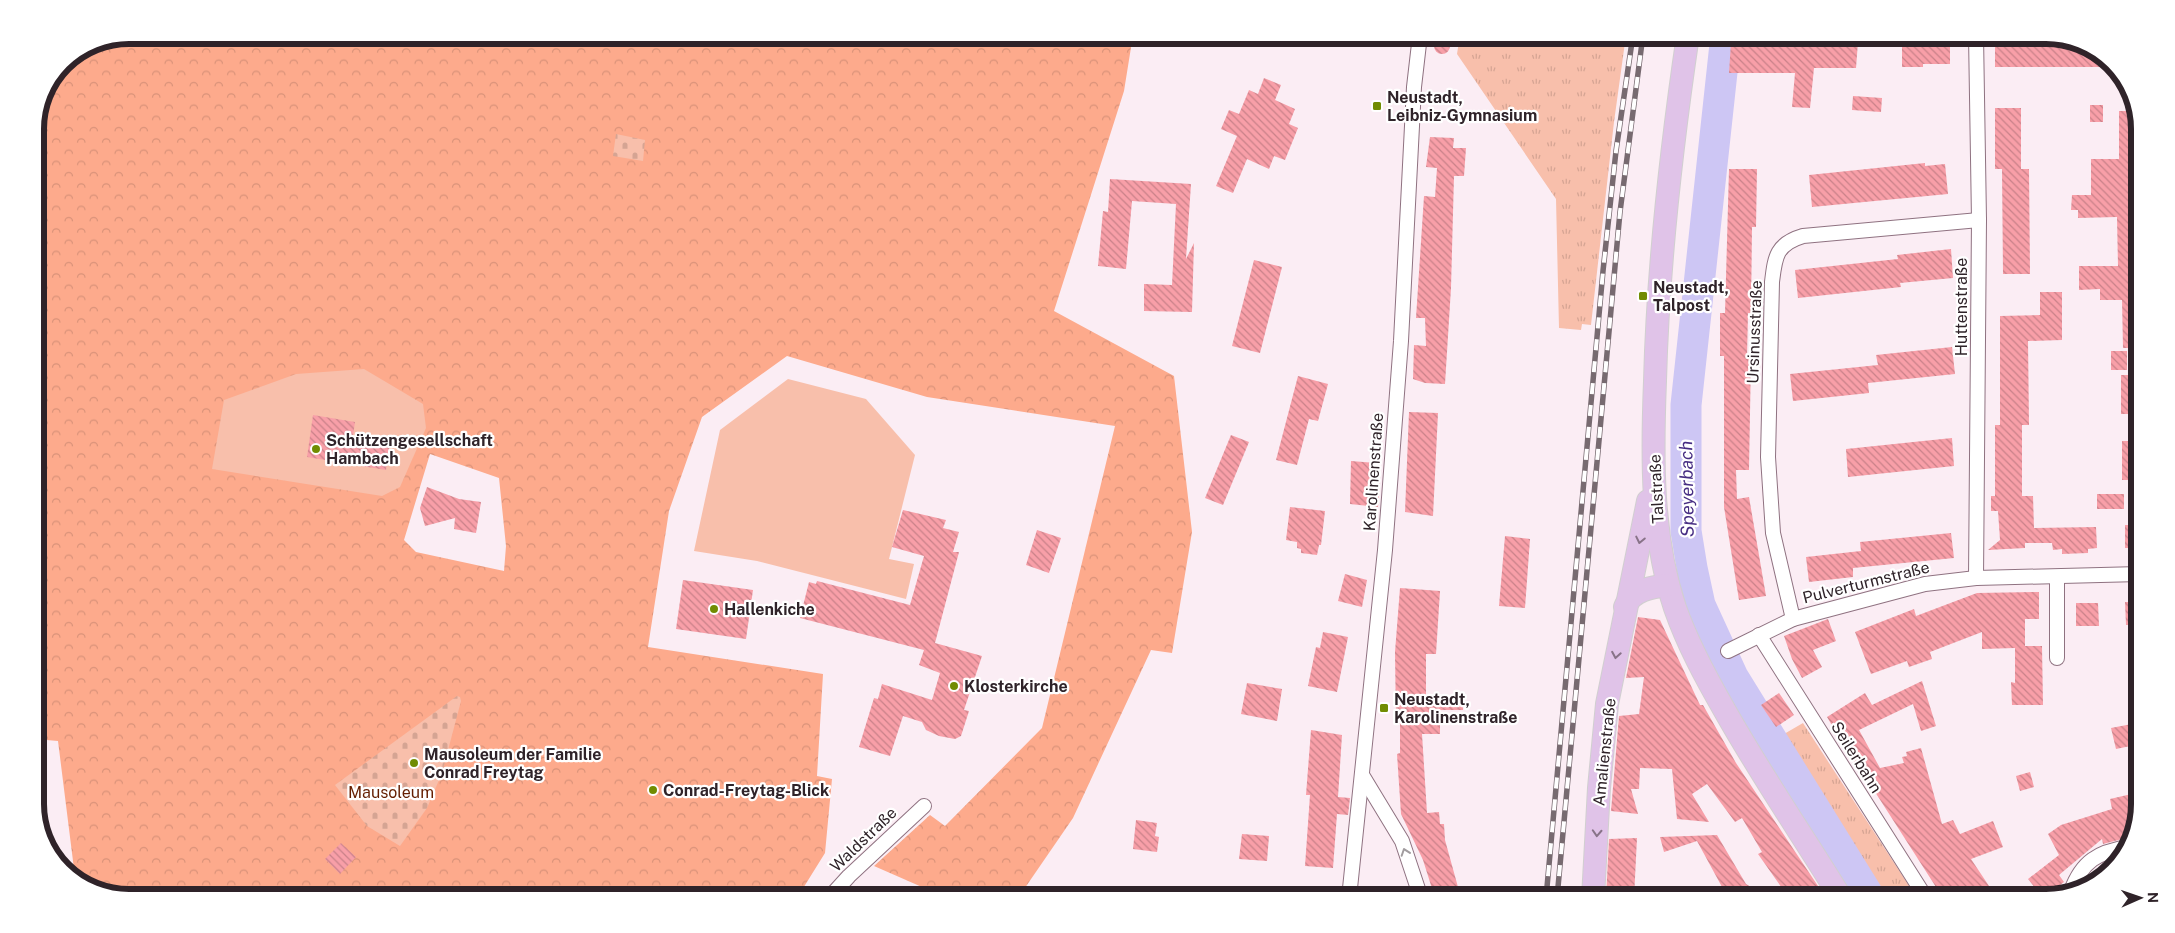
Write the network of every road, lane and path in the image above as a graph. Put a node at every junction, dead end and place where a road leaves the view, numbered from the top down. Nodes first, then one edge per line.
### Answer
1 (1419, 44) edge
2 (1687, 44) edge
3 (1976, 44) edge
4 (1979, 220) junction
5 (1654, 475) junction
6 (2131, 574) edge
7 (2057, 577) junction
8 (1976, 578) junction
9 (1668, 585) junction
10 (1625, 607) junction
11 (1793, 618) junction
12 (1759, 635) junction
13 (1728, 651) dead end
14 (2057, 658) dead end
15 (1362, 775) junction
16 (924, 806) dead end
17 (2119, 849) edge
18 (2074, 884) edge
19 (837, 889) edge
20 (1350, 889) edge
21 (1418, 889) edge
22 (1593, 889) edge
23 (1835, 889) edge
24 (1920, 889) edge

1 - 15 street, Karolinenstraße
2 - 5 main road, Talstraße
3 - 4 street, Huttenstraße
4 - 8 street, Huttenstraße
4 - 11 street, Ursinusstraße
5 - 9 main road, Talstraße
5 -> 10 main road, Amalienstraße
6 - 7 street, Pulverturmstraße
7 - 8 street, Pulverturmstraße
7 - 14 street
8 - 11 street, Pulverturmstraße
9 - 10 main road
9 - 23 main road, Talstraße
10 -> 22 main road, Amalienstraße
11 - 12 street, Pulverturmstraße
12 - 13 street, Pulverturmstraße
12 - 24 street, Seilerbahn
15 - 20 street, Karolinenstraße
21 -> 15 street
16 - 19 street, Waldstraße
17 - 18 street

